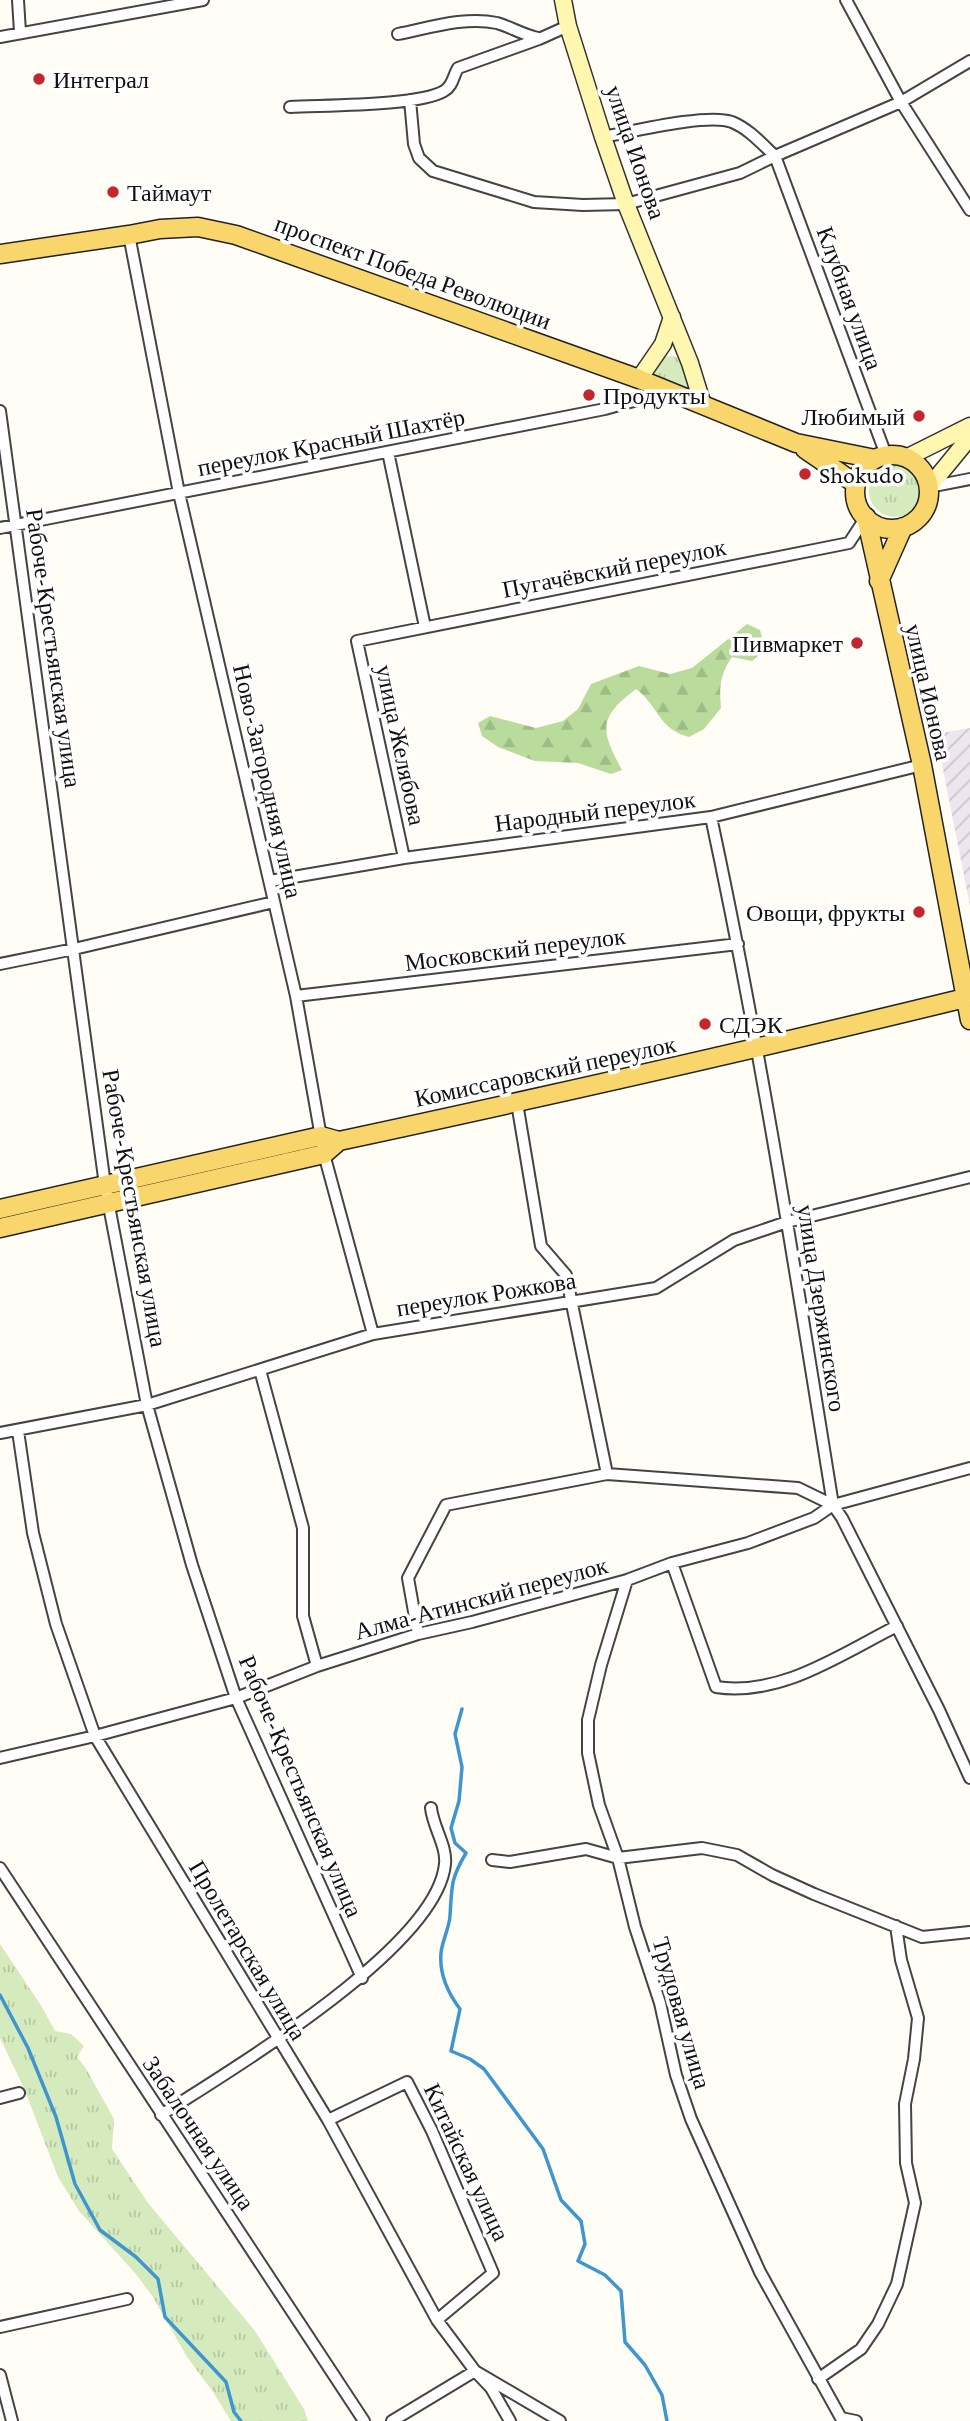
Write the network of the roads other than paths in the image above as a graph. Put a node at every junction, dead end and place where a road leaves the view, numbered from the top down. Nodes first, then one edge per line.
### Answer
1 (19, 0) edge
2 (203, 0) edge
3 (563, 0) edge
4 (846, 0) edge
5 (568, 26) junction
6 (20, 32) junction
7 (398, 34) dead end
8 (0, 37) edge
9 (540, 39) junction
10 (970, 61) edge
11 (410, 100) junction
12 (901, 102) junction
13 (290, 107) dead end
14 (603, 137) junction
15 (775, 156) junction
16 (626, 204) junction
17 (970, 210) edge
18 (129, 235) junction
19 (0, 254) edge
20 (672, 317) junction
21 (639, 379) junction
22 (669, 391) junction
23 (703, 405) junction
24 (0, 411) edge
25 (970, 426) edge
26 (970, 437) edge
27 (796, 443) junction
28 (388, 452) junction
29 (880, 457) junction
30 (906, 458) junction
31 (970, 479) edge
32 (856, 484) junction
33 (929, 487) junction
34 (180, 493) junction
35 (866, 517) junction
36 (16, 525) junction
37 (903, 527) junction
38 (0, 528) edge
39 (878, 581) junction
40 (425, 627) junction
41 (357, 642) joint
42 (922, 765) junction
43 (711, 817) junction
44 (404, 858) junction
45 (270, 881) junction
46 (274, 902) junction
47 (738, 944) junction
48 (74, 949) junction
49 (0, 964) edge
50 (296, 996) junction
51 (965, 998) junction
52 (970, 1020) edge
53 (758, 1049) junction
54 (517, 1103) junction
55 (328, 1144) junction
56 (970, 1177) edge
57 (105, 1185) junction
58 (109, 1203) junction
59 (0, 1209) edge
60 (787, 1222) junction
61 (0, 1228) edge
62 (571, 1301) junction
63 (373, 1334) junction
64 (260, 1370) junction
65 (147, 1405) junction
66 (18, 1431) junction
67 (0, 1433) edge
68 (970, 1468) edge
69 (607, 1475) junction
70 (833, 1505) junction
71 (672, 1563) junction
72 (628, 1580) junction
73 (897, 1626) junction
74 (418, 1634) junction
75 (317, 1666) junction
76 (236, 1698) junction
77 (94, 1736) junction
78 (0, 1758) edge
79 (970, 1778) edge
80 (431, 1808) dead end
81 (618, 1858) junction
82 (492, 1860) dead end
83 (0, 1868) edge
84 (4, 1881) edge
85 (896, 1926) junction
86 (970, 1932) edge
87 (362, 1978) junction
88 (277, 2039) junction
89 (19, 2093) dead end
90 (0, 2098) edge
91 (161, 2115) junction
92 (328, 2120) junction
93 (127, 2299) dead end
94 (437, 2320) junction
95 (0, 2327) edge
96 (475, 2371) junction
97 (0, 2375) edge
98 (818, 2379) junction
99 (12, 2421) edge
100 (364, 2421) edge
101 (392, 2421) edge
102 (510, 2421) edge
103 (560, 2421) edge
104 (856, 2421) edge

1 - 6 street
2 - 6 street
3 - 5 main road, улица Ионова
4 - 12 street
5 - 9 street
5 - 14 main road, улица Ионова
6 - 8 street
7 - 9 street
9 - 11 street
10 - 12 street
11 - 13 street
11 - 16 street
12 - 15 street
12 - 17 street
14 - 15 street
14 - 16 main road, улица Ионова
15 - 16 street
15 - 29 street, Клубная улица
16 - 20 main road, улица Ионова
18 - 19 main road, проспект Победа Революции
18 - 21 main road, проспект Победа Революции
18 - 34 street, Ново-Загородняя улица
20 - 21 main road
20 - 23 main road, улица Ионова
21 - 22 main road, проспект Победа Революции
22 - 23 main road, проспект Победа Революции
22 - 28 street, переулок Красный Шахтёр
23 - 27 main road, проспект Победа Революции
24 - 36 street, Рабоче-Крестьянская улица
25 - 30 main road
26 - 33 main road
27 - 29 main road, проспект Победа Революции
27 - 32 main road, проспект Победа Революции
28 - 34 street, переулок Красный Шахтёр
28 - 40 street
29 - 30 main road
29 - 32 main road
30 - 33 main road
31 - 33 street
32 - 35 main road
33 - 37 main road
34 - 36 street, переулок Красный Шахтёр
34 - 45 street, Ново-Загородняя улица
35 - 37 main road
35 - 39 main road, улица Ионова
35 - 40 street, Пугачёвский переулок
36 - 38 street, переулок Красный Шахтёр
36 - 48 street, Рабоче-Крестьянская улица
37 - 39 main road
39 - 42 main road, улица Ионова
40 - 41 street, Пугачёвский переулок
41 - 44 street, улица Желябова
42 - 43 street, Народный переулок
42 - 51 main road, улица Ионова
43 - 44 street, Народный переулок
43 - 47 street, улица Дзержинского
44 - 45 street, Народный переулок
45 - 46 street, Ново-Загородняя улица
46 - 48 street
46 - 50 street, Ново-Загородняя улица
47 - 50 street, Московский переулок
47 - 53 street, улица Дзержинского
48 - 49 street
48 - 57 street, Рабоче-Крестьянская улица
50 - 55 street, Ново-Загородняя улица
51 - 52 main road, улица Ионова
51 - 53 main road, Комиссаровский переулок
53 - 54 main road, Комиссаровский переулок
53 - 60 street, улица Дзержинского
54 - 55 main road, Комиссаровский переулок
54 - 62 street
55 - 57 main road, Комиссаровский переулок
55 - 58 main road, Комиссаровский переулок
55 - 63 street, Ново-Загородняя улица
56 - 60 street, переулок Рожкова
57 - 58 street, Рабоче-Крестьянская улица
57 - 59 main road, Комиссаровский переулок
58 - 61 main road, Комиссаровский переулок
58 - 65 street, Рабоче-Крестьянская улица
60 - 62 street, переулок Рожкова
60 - 70 street, улица Дзержинского
62 - 63 street, переулок Рожкова
62 - 69 street
63 - 64 street, переулок Рожкова
64 - 65 street, переулок Рожкова
64 - 75 street
65 - 66 street, переулок Рожкова
65 - 76 street, Рабоче-Крестьянская улица
66 - 67 street, переулок Рожкова
66 - 77 street, Пролетарская улица
68 - 70 street, Алма-Атинский переулок
69 - 70 street
69 - 74 street
70 - 71 street, Алма-Атинский переулок
70 - 73 street, улица Дзержинского
71 - 72 street, Алма-Атинский переулок
71 - 73 street
72 - 74 street, Алма-Атинский переулок
72 - 81 street, Трудовая улица
73 - 79 street, улица Дзержинского
74 - 75 street, Алма-Атинский переулок
75 - 76 street, Алма-Атинский переулок
76 - 77 street, Алма-Атинский переулок
76 - 87 street, Рабоче-Крестьянская улица
77 - 78 street, Алма-Атинский переулок
77 - 88 street, Пролетарская улица
80 - 87 street
81 - 82 street
81 - 85 street
81 - 98 street, Трудовая улица
83 - 84 street, Забалочная улица
84 - 91 street, Забалочная улица
85 - 86 street
85 - 98 street
87 - 88 street
88 - 91 street
88 - 92 street, Пролетарская улица
89 - 90 street
91 - 100 street, Забалочная улица
92 - 94 street, Пролетарская улица
92 - 94 street, Китайская улица
93 - 95 street
94 - 96 street, Пролетарская улица
96 - 101 street
96 - 102 street
96 - 103 street, Пролетарская улица
97 - 99 street
98 - 104 street, Трудовая улица

